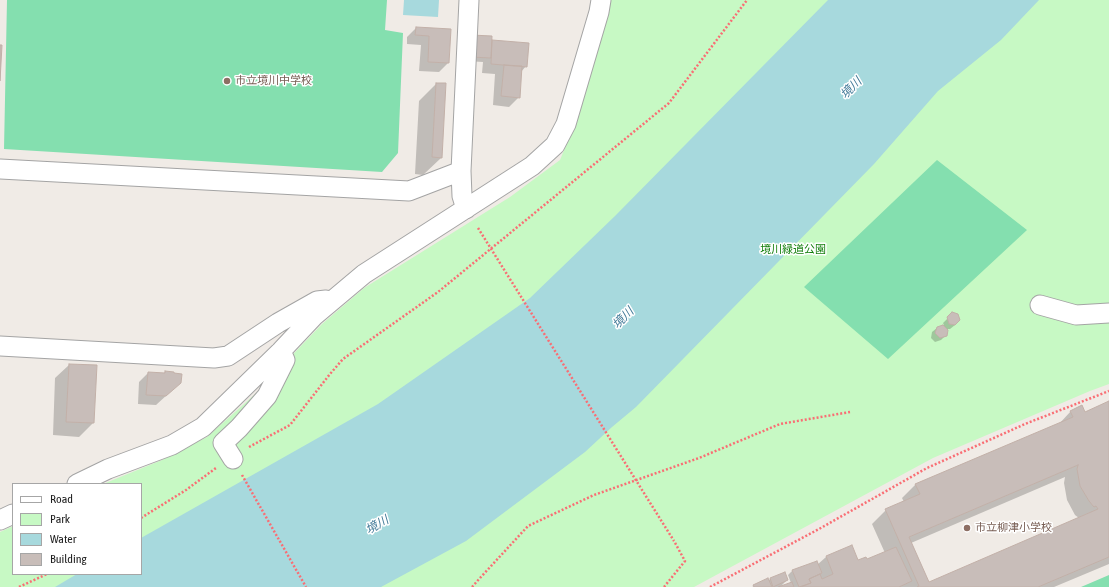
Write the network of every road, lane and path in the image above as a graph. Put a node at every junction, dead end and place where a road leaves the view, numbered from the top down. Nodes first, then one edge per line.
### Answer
1 (469, 0) edge
2 (601, 0) edge
3 (747, 0) edge
4 (0, 169) edge
5 (461, 171) junction
6 (466, 208) junction
7 (478, 228) dead end
8 (333, 300) junction
9 (1040, 305) dead end
10 (1109, 312) edge
11 (0, 346) edge
12 (281, 351) junction
13 (1109, 391) edge
14 (850, 412) dead end
15 (232, 457) junction
16 (79, 483) edge
17 (12, 514) edge
18 (142, 517) edge
19 (0, 520) edge
20 (45, 575) edge
21 (19, 587) edge
22 (306, 587) edge
23 (472, 587) edge
24 (664, 587) edge
25 (710, 587) edge

1 - 5 street
2 - 6 street
3 - 15 path
4 - 5 street
5 - 6 street
6 - 8 street
7 - 24 path, bridge
8 - 11 street
8 - 12 street
9 - 10 street
12 - 15 street
12 - 16 street
13 - 25 path
14 - 23 path
15 - 18 path
15 - 22 path
17 - 19 street
20 - 21 path

